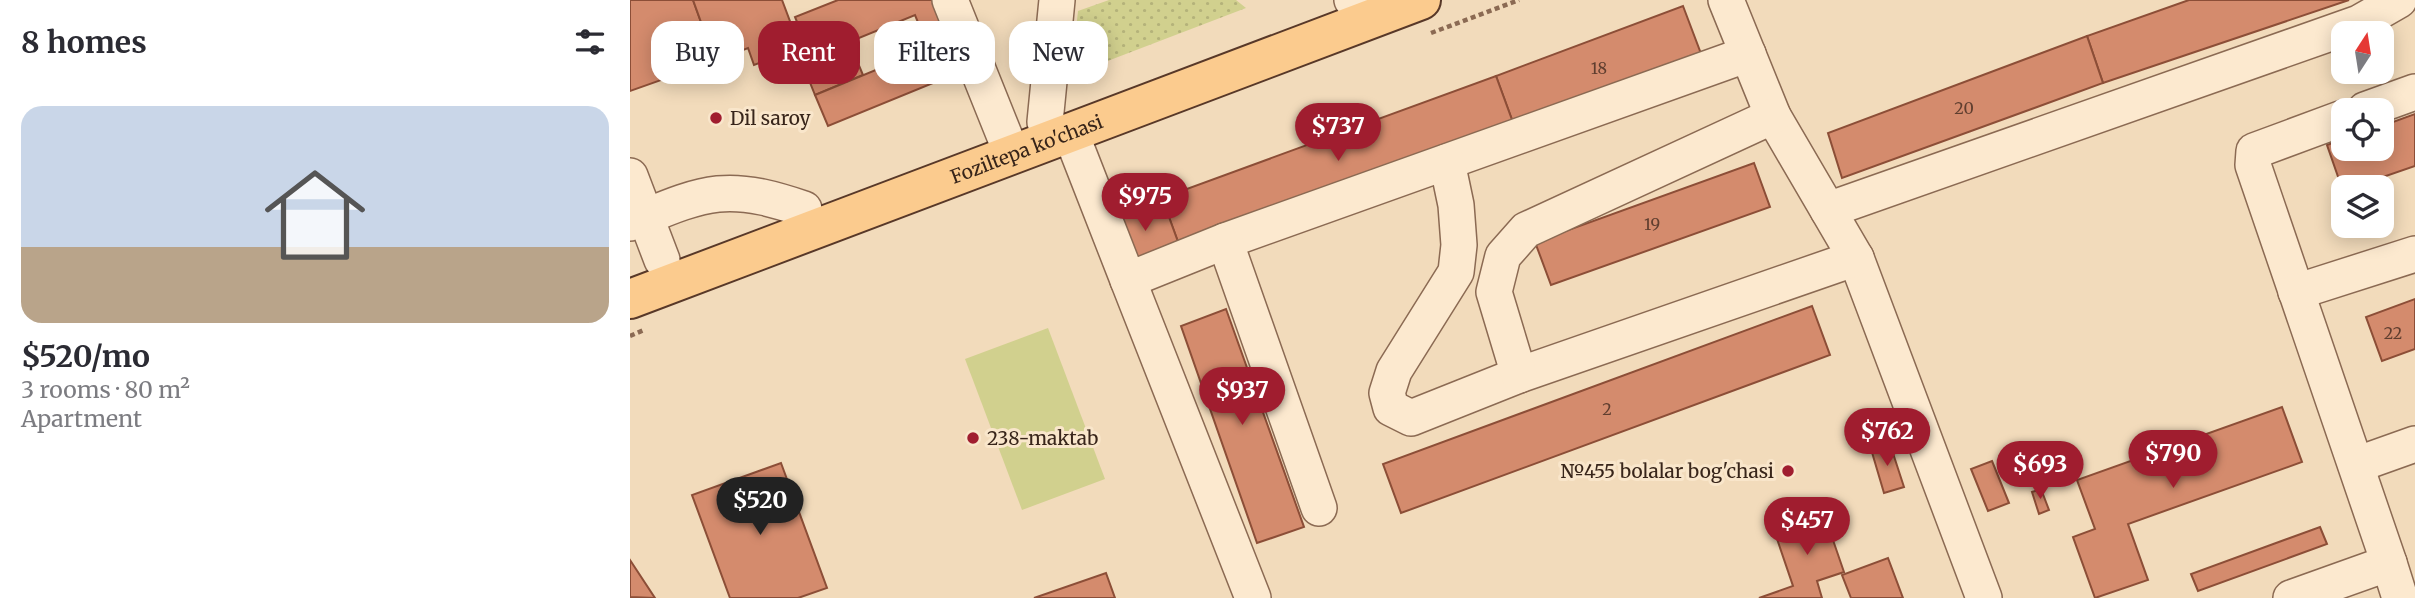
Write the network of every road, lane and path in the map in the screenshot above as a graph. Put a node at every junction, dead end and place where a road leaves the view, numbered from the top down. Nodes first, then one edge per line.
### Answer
1 (950, 0) edge
2 (1057, 0) edge
3 (1421, 0) edge
4 (1726, 0) edge
5 (2399, 0) edge
6 (1359, 1) edge
7 (1748, 54) junction
8 (2415, 92) edge
9 (2394, 100) edge
10 (1773, 116) junction
11 (2331, 122) edge
12 (1058, 128) junction
13 (1005, 138) junction
14 (1447, 162) junction
15 (640, 200) edge
16 (804, 209) junction
17 (1828, 210) junction
18 (1225, 241) junction
19 (2415, 254) edge
20 (1856, 258) junction
21 (646, 267) edge
22 (1128, 280) junction
23 (2296, 292) junction
24 (630, 299) edge
25 (1519, 375) junction
26 (2415, 444) edge
27 (2356, 465) junction
28 (1319, 508) dead end
29 (2401, 584) edge
30 (1253, 598) edge
31 (1984, 598) edge
32 (2291, 598) edge

1 - 13 lane
2 - 12 lane
3 - 12 main road, Foziltepa ko'chasi
4 - 7 lane
5 - 17 lane
6 - 12 main road, Foziltepa ko'chasi
7 - 10 lane
7 - 14 lane
8 - 9 lane
10 - 17 lane
10 - 25 lane
11 - 23 lane
12 - 13 main road, Foziltepa ko'chasi
12 - 22 lane
12 - 24 main road, Foziltepa ko'chasi
13 - 16 main road, Foziltepa ko'chasi
14 - 18 lane
14 - 25 lane
15 - 16 lane
15 - 21 lane
16 - 21 main road, Foziltepa ko'chasi
17 - 20 lane
18 - 22 lane
18 - 28 lane
19 - 23 lane
20 - 25 lane
20 - 31 lane
22 - 30 lane
23 - 27 lane
26 - 27 lane
27 - 29 lane
29 - 32 lane

